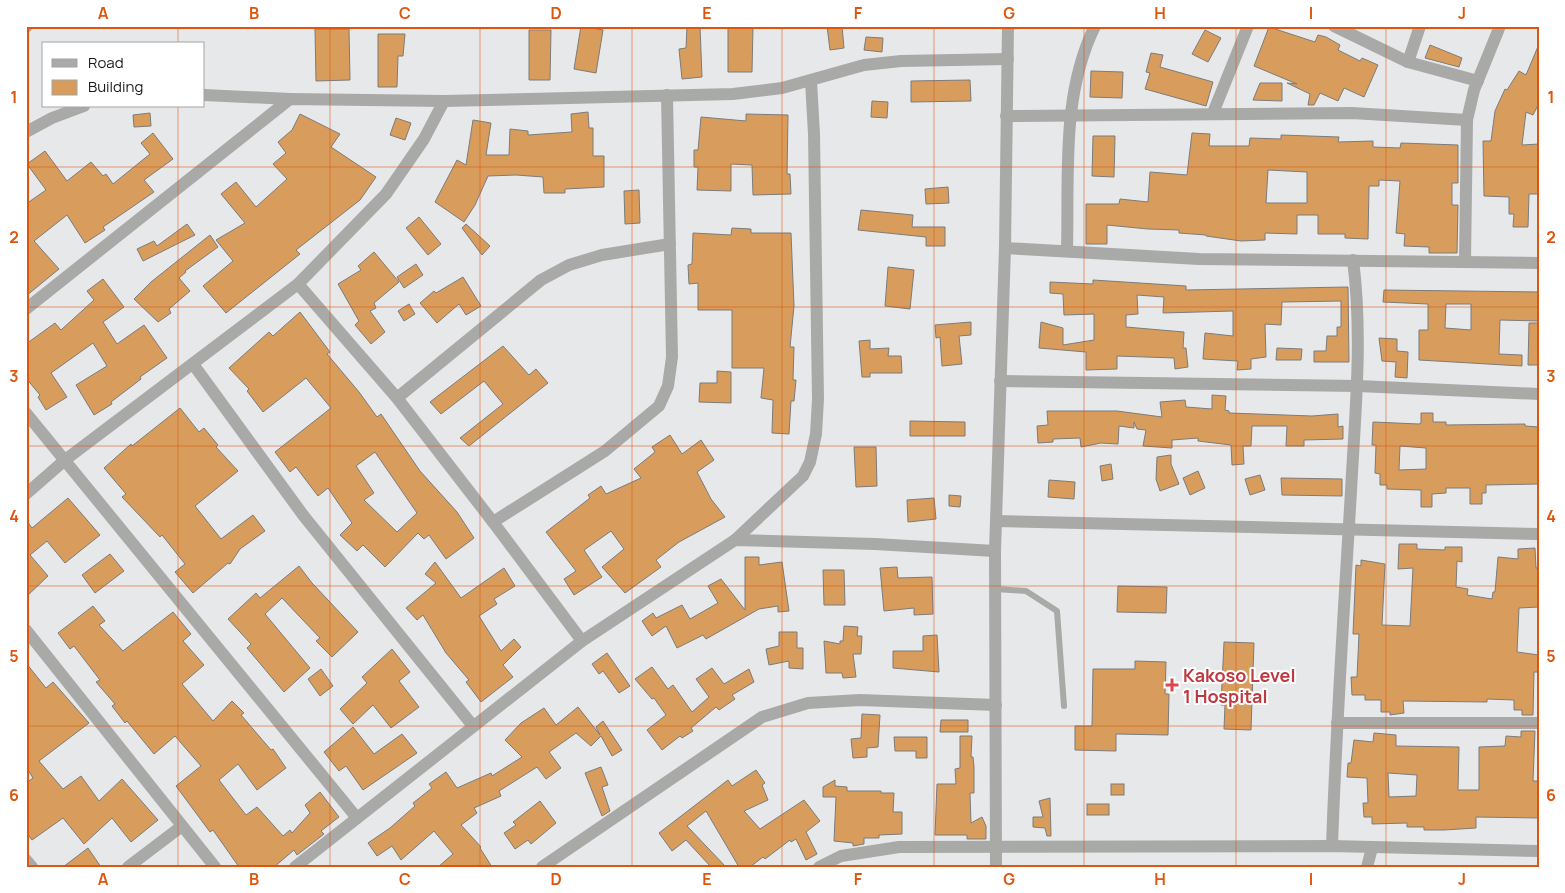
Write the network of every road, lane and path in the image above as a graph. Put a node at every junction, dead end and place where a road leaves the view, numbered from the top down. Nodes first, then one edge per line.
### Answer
1 (1008, 26) edge
2 (1095, 26) edge
3 (1248, 26) edge
4 (1334, 26) edge
5 (1420, 26) edge
6 (1500, 26) edge
7 (1008, 59) junction
8 (1408, 62) junction
9 (811, 81) junction
10 (1478, 81) junction
11 (205, 95) edge
12 (667, 95) junction
13 (290, 99) junction
14 (444, 101) junction
15 (79, 108) edge
16 (1213, 113) junction
17 (1006, 116) junction
18 (1070, 116) junction
19 (1467, 120) junction
20 (26, 132) edge
21 (670, 244) junction
22 (1005, 248) junction
23 (1068, 250) junction
24 (1353, 260) junction
25 (1465, 261) junction
26 (1539, 262) edge
27 (298, 284) junction
28 (26, 309) edge
29 (193, 364) junction
30 (1000, 380) junction
31 (1358, 386) junction
32 (1539, 394) edge
33 (397, 398) junction
34 (26, 413) edge
35 (65, 460) junction
36 (26, 494) edge
37 (996, 521) junction
38 (493, 522) junction
39 (1349, 529) junction
40 (1539, 534) edge
41 (735, 540) junction
42 (995, 551) junction
43 (995, 589) junction
44 (26, 630) edge
45 (582, 641) junction
46 (996, 704) junction
47 (1064, 706) dead end
48 (1337, 723) junction
49 (1539, 723) edge
50 (473, 726) junction
51 (357, 818) junction
52 (182, 826) junction
53 (996, 846) junction
54 (1332, 846) junction
55 (1372, 848) junction
56 (1539, 852) edge
57 (26, 860) edge
58 (32, 867) edge
59 (128, 867) edge
60 (215, 867) edge
61 (295, 867) edge
62 (542, 867) edge
63 (818, 867) edge
64 (996, 867) edge
65 (1367, 867) edge

1 - 7 street
2 - 18 street
3 - 16 street
4 - 8 street
5 - 8 street
6 - 10 street
7 - 9 street
7 - 17 street
8 - 10 street
9 - 12 street
9 - 41 street
10 - 19 street
11 - 13 street
12 - 14 street
12 - 21 street
13 - 14 street
13 - 28 street
14 - 27 street
15 - 20 street
16 - 18 street
16 - 19 street
17 - 18 street
17 - 22 street
18 - 23 street
19 - 25 street
21 - 33 street
21 - 38 street
22 - 23 street
22 - 30 street
23 - 24 street
24 - 25 street
24 - 31 street
25 - 26 street
27 - 29 street
27 - 33 street
29 - 35 street
29 - 50 street
30 - 31 street
30 - 37 street
31 - 32 street
31 - 39 street
33 - 38 street
34 - 35 street
35 - 36 street
35 - 51 street
37 - 39 street
37 - 42 street
38 - 45 street
39 - 40 street
39 - 48 street
41 - 42 street
41 - 45 street
42 - 43 street
43 - 46 street
43 - 47 lane
44 - 52 street
45 - 50 street
46 - 53 street
46 - 62 street
48 - 49 street
48 - 54 street
50 - 51 street
51 - 61 street
52 - 59 street
52 - 60 street
53 - 54 street
53 - 63 street
53 - 64 street
54 - 55 street
55 - 56 street
55 - 65 street
57 - 58 street

